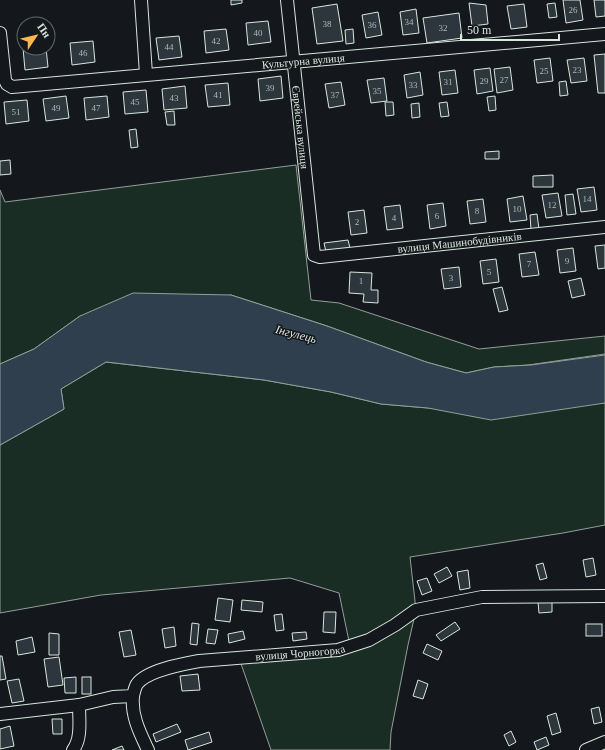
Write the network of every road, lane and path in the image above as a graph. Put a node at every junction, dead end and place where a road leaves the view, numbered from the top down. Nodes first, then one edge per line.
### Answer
1 (141, 0) edge
2 (287, 0) edge
3 (0, 33) edge
4 (605, 34) edge
5 (294, 62) junction
6 (146, 74) junction
7 (605, 227) edge
8 (314, 255) joint
9 (605, 596) edge
10 (133, 696) junction
11 (80, 705) junction
12 (0, 714) edge
13 (605, 742) edge
14 (73, 750) edge
15 (148, 750) edge
16 (586, 750) edge

1 - 6 street
2 - 5 street, Єврейська вулиця
3 - 6 street, Культурна вулиця
4 - 5 street, Культурна вулиця
5 - 6 street, Культурна вулиця
5 - 8 street, Єврейська вулиця
7 - 8 street, вулиця Машинобудівників
9 - 10 street, вулиця Чорногорка
10 - 11 street
10 - 15 street
11 - 12 street
11 - 14 street
13 - 16 street

